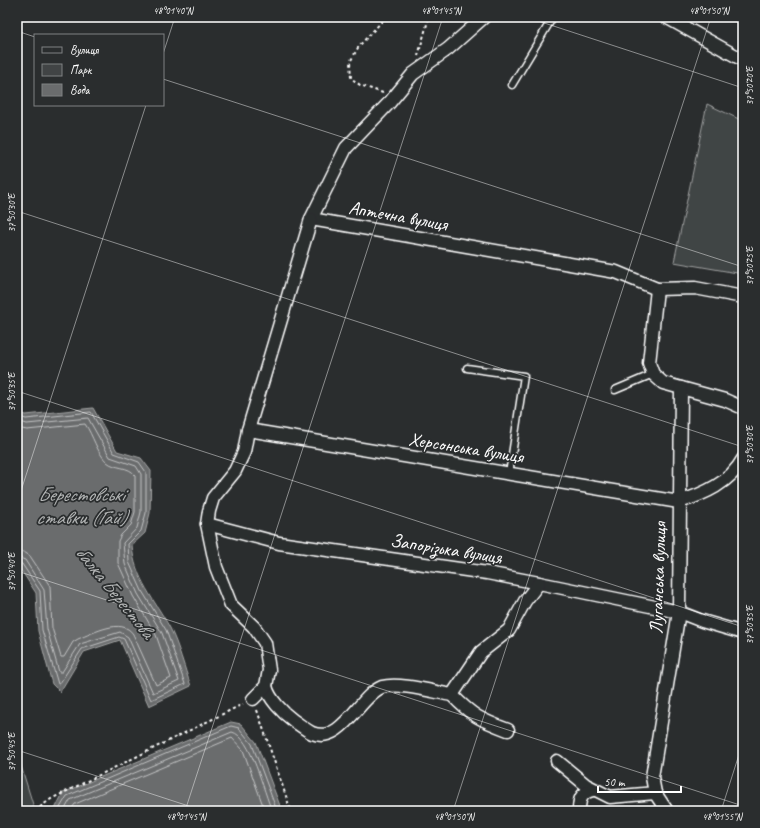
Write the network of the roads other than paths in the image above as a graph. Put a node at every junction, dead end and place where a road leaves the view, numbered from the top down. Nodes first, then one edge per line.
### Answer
1 (484, 17) edge
2 (553, 17) edge
3 (666, 17) edge
4 (743, 60) edge
5 (512, 85) dead end
6 (311, 219) junction
7 (657, 289) junction
8 (743, 297) edge
9 (468, 368) dead end
10 (653, 374) junction
11 (681, 388) junction
12 (615, 390) dead end
13 (743, 408) edge
14 (248, 430) junction
15 (743, 459) edge
16 (509, 474) junction
17 (679, 502) junction
18 (208, 524) junction
19 (539, 583) junction
20 (679, 612) junction
21 (743, 633) edge
22 (266, 686) junction
23 (452, 695) junction
24 (253, 699) road end
25 (508, 730) dead end
26 (557, 761) dead end
27 (593, 790) junction
28 (655, 793) junction
29 (579, 811) edge
30 (667, 811) edge

1 - 6 street, Аптечна вулиця
2 - 5 lane
3 - 4 street
6 - 7 street, Аптечна вулиця
6 - 14 street
7 - 8 street, Аптечна вулиця
7 - 10 street
9 - 16 lane
10 - 11 street
10 - 12 lane
11 - 13 street
11 - 17 street, Луганська вулиця
14 - 16 street, Херсонська вулиця
14 - 18 street
15 - 17 street
16 - 17 street, Херсонська вулиця
17 - 20 street, Луганська вулиця
18 - 19 street, Запорізька вулиця
18 - 22 street
19 - 20 street, Запорізька вулиця
19 - 23 street
20 - 21 street, Запорізька вулиця
20 - 28 street, Луганська вулиця
22 - 23 street
22 - 24 street
23 - 25 street
26 - 27 street
27 - 28 street
27 - 29 street
28 - 30 street, Луганська вулиця

